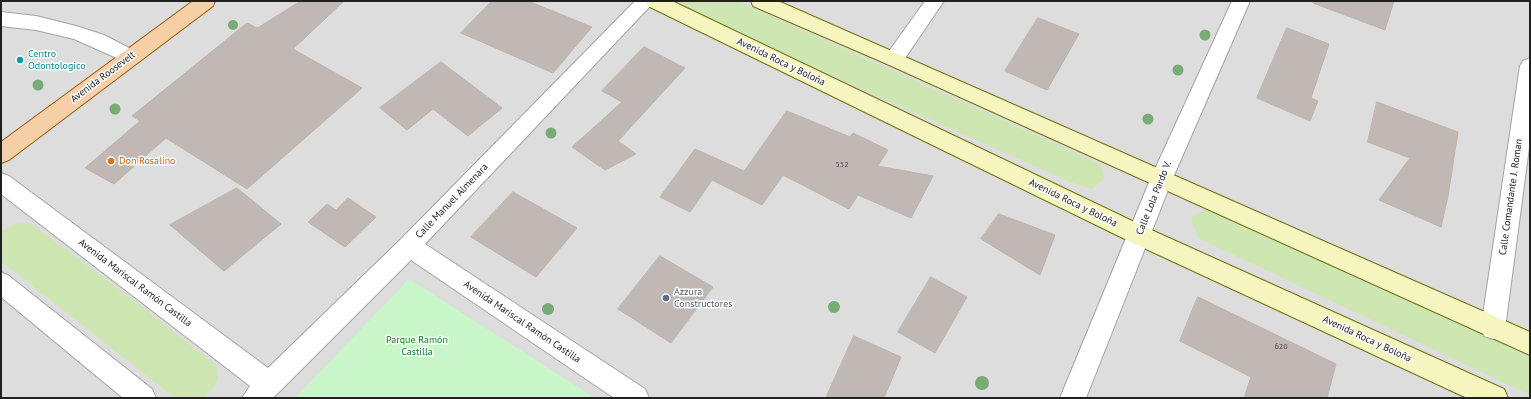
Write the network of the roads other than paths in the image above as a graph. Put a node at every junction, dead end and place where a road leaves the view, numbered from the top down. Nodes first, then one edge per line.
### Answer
1 (206, 1) edge
2 (646, 1) edge
3 (654, 1) edge
4 (760, 1) edge
5 (935, 1) edge
6 (1242, 1) edge
7 (1, 19) edge
8 (130, 57) junction
9 (894, 59) junction
10 (1530, 66) edge
11 (1, 154) edge
12 (1161, 180) junction
13 (1, 182) edge
14 (1139, 234) junction
15 (409, 246) junction
16 (1, 283) edge
17 (1493, 328) junction
18 (1530, 344) edge
19 (262, 391) edge
20 (143, 398) edge
21 (636, 398) edge
22 (1073, 398) edge
23 (1495, 398) edge

1 - 8 main road, Avenida Roosevelt
2 - 15 street, Calle Manuel Almenara
3 - 14 main road, Avenida Roca y Boloña
4 - 9 main road
5 - 9 street
6 - 12 street, Calle Lola Pardo V.
7 - 8 street
8 - 11 main road, Avenida Roosevelt
9 - 12 main road
10 - 17 street, Calle Comandante J. Roman
12 - 14 street, Calle Lola Pardo V.
12 - 17 main road
13 - 19 street, Avenida Mariscal Ramón Castilla
14 - 22 street, Calle Lola Pardo V.
14 - 23 main road, Avenida Roca y Boloña
15 - 19 street, Calle Manuel Almenara
15 - 21 street, Avenida Mariscal Ramón Castilla
16 - 20 street
17 - 18 main road

